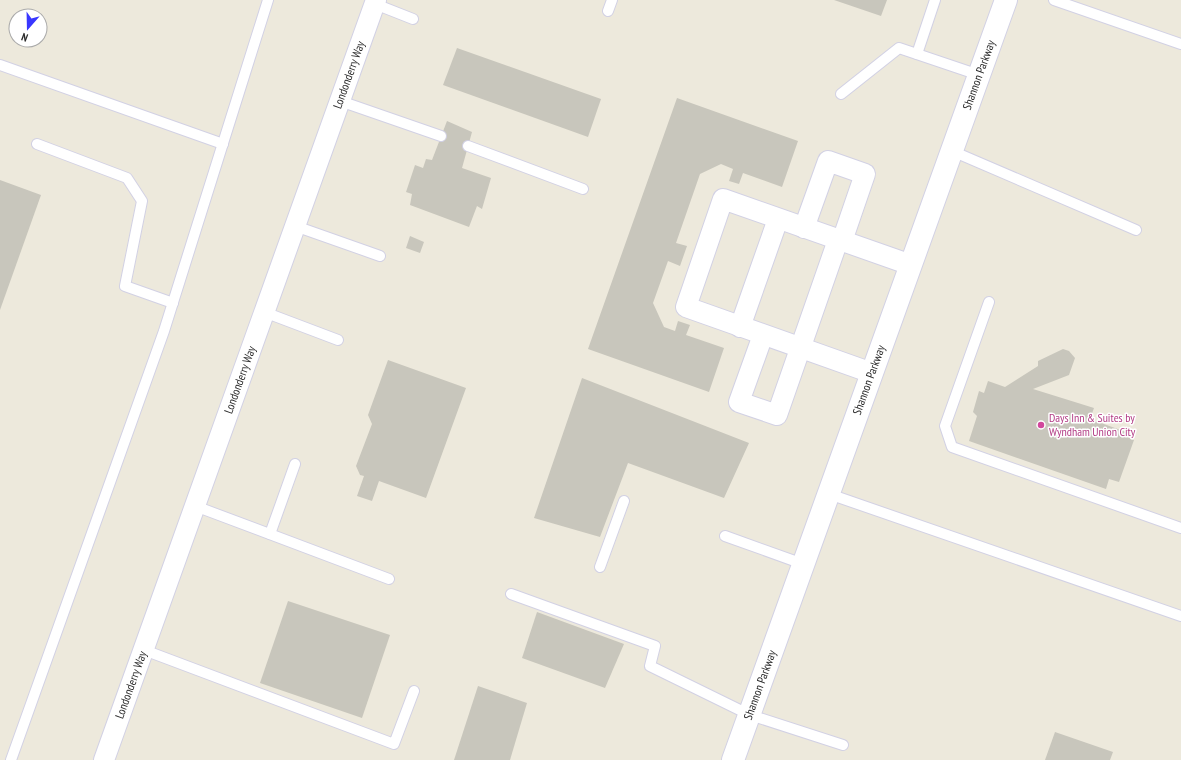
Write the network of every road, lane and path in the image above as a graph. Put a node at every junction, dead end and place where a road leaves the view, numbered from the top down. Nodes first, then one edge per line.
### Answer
1 (268, 0) edge
2 (612, 0) edge
3 (935, 0) edge
4 (1006, 0) edge
5 (1054, 0) edge
6 (376, 2) edge
7 (608, 11) dead end
8 (413, 19) dead end
9 (1181, 44) edge
10 (917, 54) junction
11 (0, 64) edge
12 (979, 75) junction
13 (841, 94) dead end
14 (340, 101) junction
15 (442, 136) dead end
16 (37, 144) dead end
17 (223, 144) junction
18 (468, 146) dead end
19 (952, 151) junction
20 (583, 189) dead end
21 (778, 219) junction
22 (295, 226) junction
23 (804, 228) junction
24 (1136, 230) dead end
25 (840, 240) junction
26 (380, 256) dead end
27 (911, 265) junction
28 (989, 302) dead end
29 (173, 304) junction
30 (264, 312) junction
31 (740, 327) junction
32 (763, 335) junction
33 (338, 340) dead end
34 (801, 348) junction
35 (872, 373) junction
36 (295, 464) dead end
37 (829, 494) junction
38 (624, 500) dead end
39 (195, 506) junction
40 (1181, 528) edge
41 (270, 534) junction
42 (725, 536) dead end
43 (803, 564) junction
44 (600, 567) dead end
45 (389, 580) dead end
46 (511, 594) dead end
47 (1181, 616) edge
48 (144, 650) junction
49 (414, 691) dead end
50 (750, 715) junction
51 (843, 745) dead end
52 (11, 760) edge
53 (104, 760) edge
54 (733, 760) edge

1 - 17 lane
2 - 7 lane
3 - 10 lane
4 - 12 street, Shannon Parkway
5 - 9 lane
6 - 8 lane
6 - 14 street, Londonderry Way
10 - 12 lane
10 - 13 lane
11 - 17 lane
12 - 19 street, Shannon Parkway
14 - 15 lane
14 - 22 street, Londonderry Way
16 - 29 lane
17 - 29 lane
18 - 20 lane
19 - 24 lane
19 - 27 street, Shannon Parkway
21 - 23 street
21 - 31 street
21 - 31 street
22 - 26 lane
22 - 30 street, Londonderry Way
23 - 25 street
23 - 25 street
25 - 27 street
25 - 34 street
27 - 35 street, Shannon Parkway
28 - 40 lane
29 - 52 lane
30 - 33 lane
30 - 39 street, Londonderry Way
31 - 32 street
32 - 34 street
32 - 34 street
34 - 35 street
35 - 37 street, Shannon Parkway
36 - 41 lane
37 - 43 street, Shannon Parkway
37 - 47 lane
38 - 44 lane
39 - 41 lane
39 - 48 street, Londonderry Way
41 - 45 lane
42 - 43 lane
43 - 50 street, Shannon Parkway
46 - 50 lane
48 - 49 lane
48 - 53 street, Londonderry Way
50 - 51 lane
50 - 54 street, Shannon Parkway

